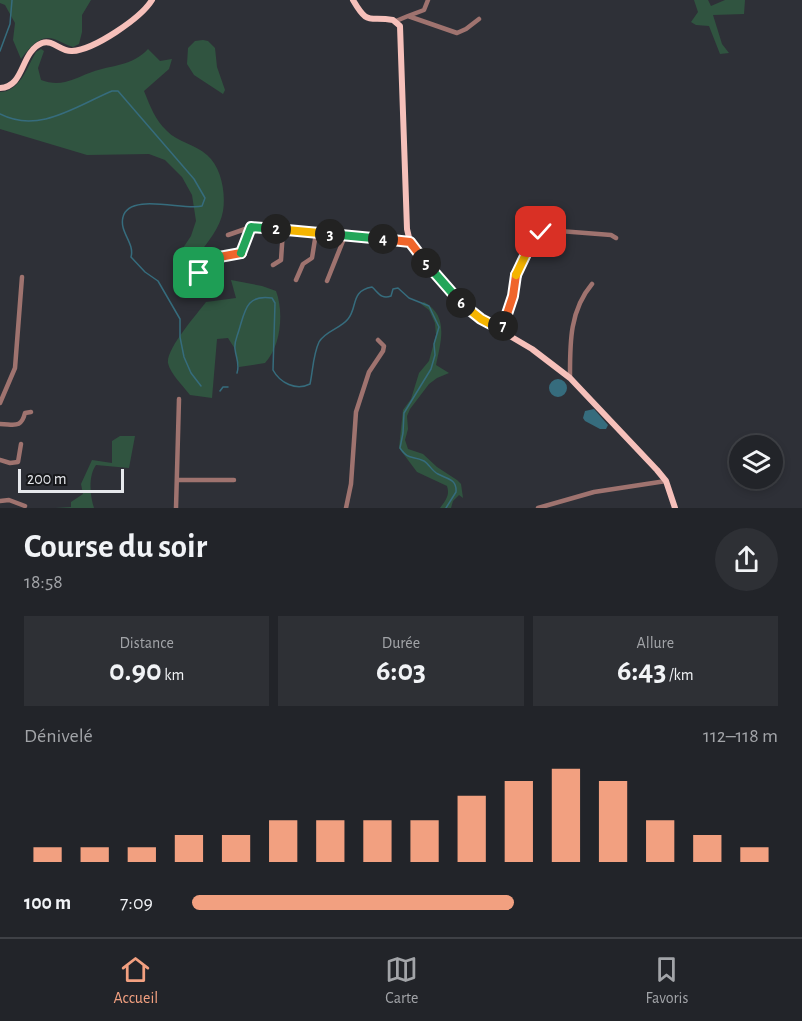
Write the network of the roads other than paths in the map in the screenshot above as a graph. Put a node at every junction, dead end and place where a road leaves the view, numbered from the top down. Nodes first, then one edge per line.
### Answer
1 (352, 0) edge
2 (428, 0) edge
3 (150, 1) edge
4 (408, 16) junction
5 (479, 19) dead end
6 (396, 21) junction
7 (1, 88) edge
8 (251, 227) junction
9 (283, 230) junction
10 (316, 233) junction
11 (228, 235) dead end
12 (345, 236) junction
13 (616, 238) dead end
14 (410, 242) junction
15 (273, 265) dead end
16 (22, 277) dead end
17 (296, 280) dead end
18 (327, 281) dead end
19 (592, 284) dead end
20 (203, 293) dead end
21 (502, 330) junction
22 (378, 340) dead end
23 (570, 378) junction
24 (179, 399) dead end
25 (0, 403) edge
26 (31, 412) dead end
27 (0, 424) edge
28 (21, 444) dead end
29 (0, 460) edge
30 (178, 480) junction
31 (234, 480) dead end
32 (666, 480) junction
33 (0, 501) edge
34 (25, 506) dead end
35 (176, 508) edge
36 (346, 508) edge
37 (537, 508) edge
38 (675, 508) edge

1 - 6 main road
2 - 4 street
3 - 7 main road
4 - 5 street
4 - 6 street
6 - 14 main road
8 - 9 street
8 - 11 street
8 - 20 street
9 - 10 street
9 - 15 street
10 - 12 street
10 - 17 street
12 - 14 street
12 - 18 street
13 - 21 street
14 - 21 main road
16 - 25 street
19 - 23 street
21 - 23 main road
22 - 36 street
23 - 32 main road
24 - 30 street
26 - 27 street
28 - 29 street
30 - 31 street
30 - 35 street
32 - 37 street
32 - 38 main road
33 - 34 street

